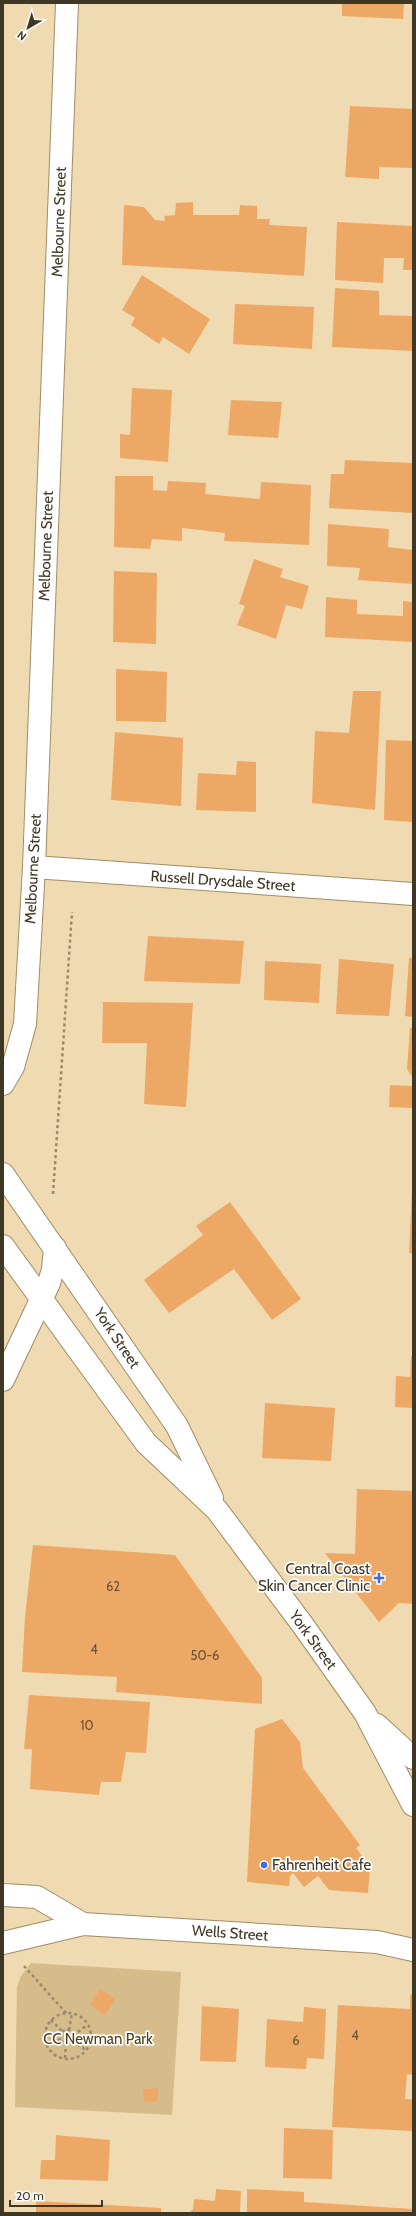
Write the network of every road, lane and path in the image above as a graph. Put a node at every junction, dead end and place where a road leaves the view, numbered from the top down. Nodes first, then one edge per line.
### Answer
1 (67, 3) edge
2 (34, 867) junction
3 (413, 894) edge
4 (72, 912) dead end
5 (3, 1084) edge
6 (3, 1174) edge
7 (53, 1194) dead end
8 (3, 1246) edge
9 (55, 1248) junction
10 (42, 1300) junction
11 (3, 1380) edge
12 (217, 1510) junction
13 (365, 1713) junction
14 (413, 1758) edge
15 (413, 1805) edge
16 (3, 1895) edge
17 (83, 1924) junction
18 (413, 1937) edge
19 (377, 1942) junction
20 (3, 1943) edge
21 (413, 1950) edge
22 (22, 1963) dead end
23 (66, 2013) junction
24 (72, 2013) junction
25 (51, 2020) junction
26 (87, 2025) junction
27 (69, 2030) junction
28 (62, 2031) junction
29 (74, 2035) junction
30 (61, 2039) junction
31 (72, 2041) junction
32 (66, 2043) junction
33 (47, 2045) junction
34 (86, 2050) junction
35 (65, 2058) junction

1 - 2 main road, Melbourne Street
2 - 3 main road, Russell Drysdale Street
2 - 5 main road, Melbourne Street
4 - 7 path
6 - 9 main road, York Street
8 - 10 main road, York Street
9 - 10 main road
9 - 12 main road, York Street
10 - 11 main road
10 - 12 main road, York Street
12 - 13 main road, York Street
13 - 14 main road, York Street
13 - 15 main road, York Street
16 - 17 main road, Wells Street
17 - 19 main road, Wells Street
17 - 20 main road, Wells Street
18 - 19 main road, Wells Street
19 - 21 main road, Wells Street
22 - 23 path
23 - 24 path
23 - 25 path
24 - 26 path
24 - 27 path
25 - 28 path
25 - 33 path
26 - 29 path
26 - 34 path
27 - 28 path
27 - 29 path
28 - 30 path
29 - 31 path
30 - 32 path
30 - 33 path
31 - 32 path
31 - 34 path
32 - 35 path
33 - 35 path
34 - 35 path

